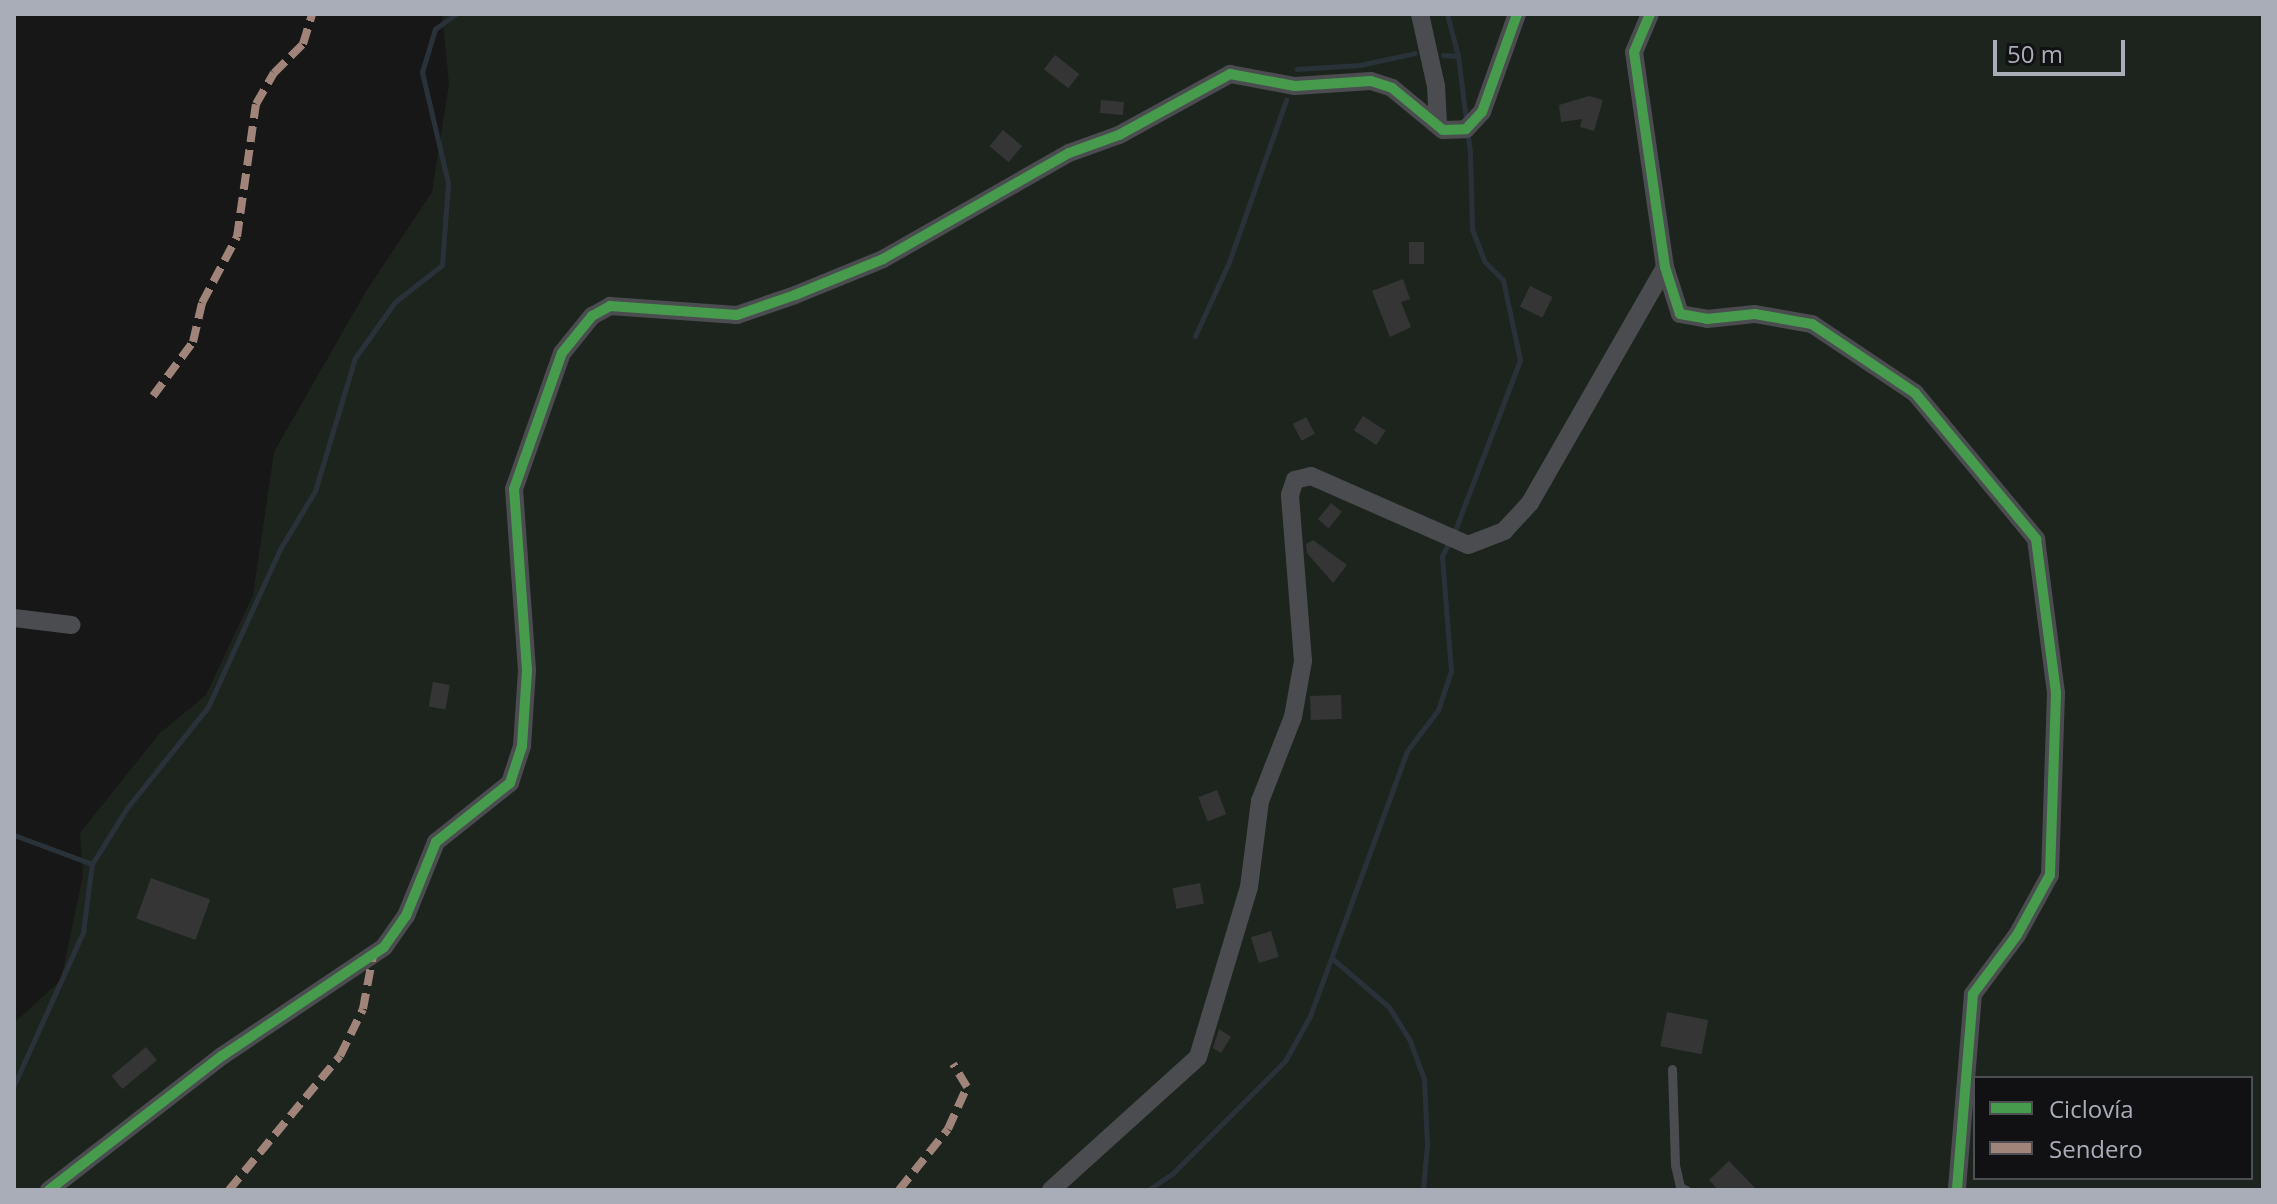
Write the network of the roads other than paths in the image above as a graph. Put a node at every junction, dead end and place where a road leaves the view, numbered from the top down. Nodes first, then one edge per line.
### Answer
1 (1420, 14) edge
2 (1517, 14) edge
3 (1650, 14) edge
4 (1438, 125) junction
5 (1665, 267) junction
6 (14, 618) edge
7 (72, 625) dead end
8 (1672, 1069) dead end
9 (49, 1190) edge
10 (1051, 1190) edge
11 (1686, 1190) edge
12 (1957, 1190) edge

1 - 4 street
2 - 4 street
3 - 5 street
4 - 9 street
5 - 10 street
5 - 12 street
6 - 7 street
8 - 11 lane

